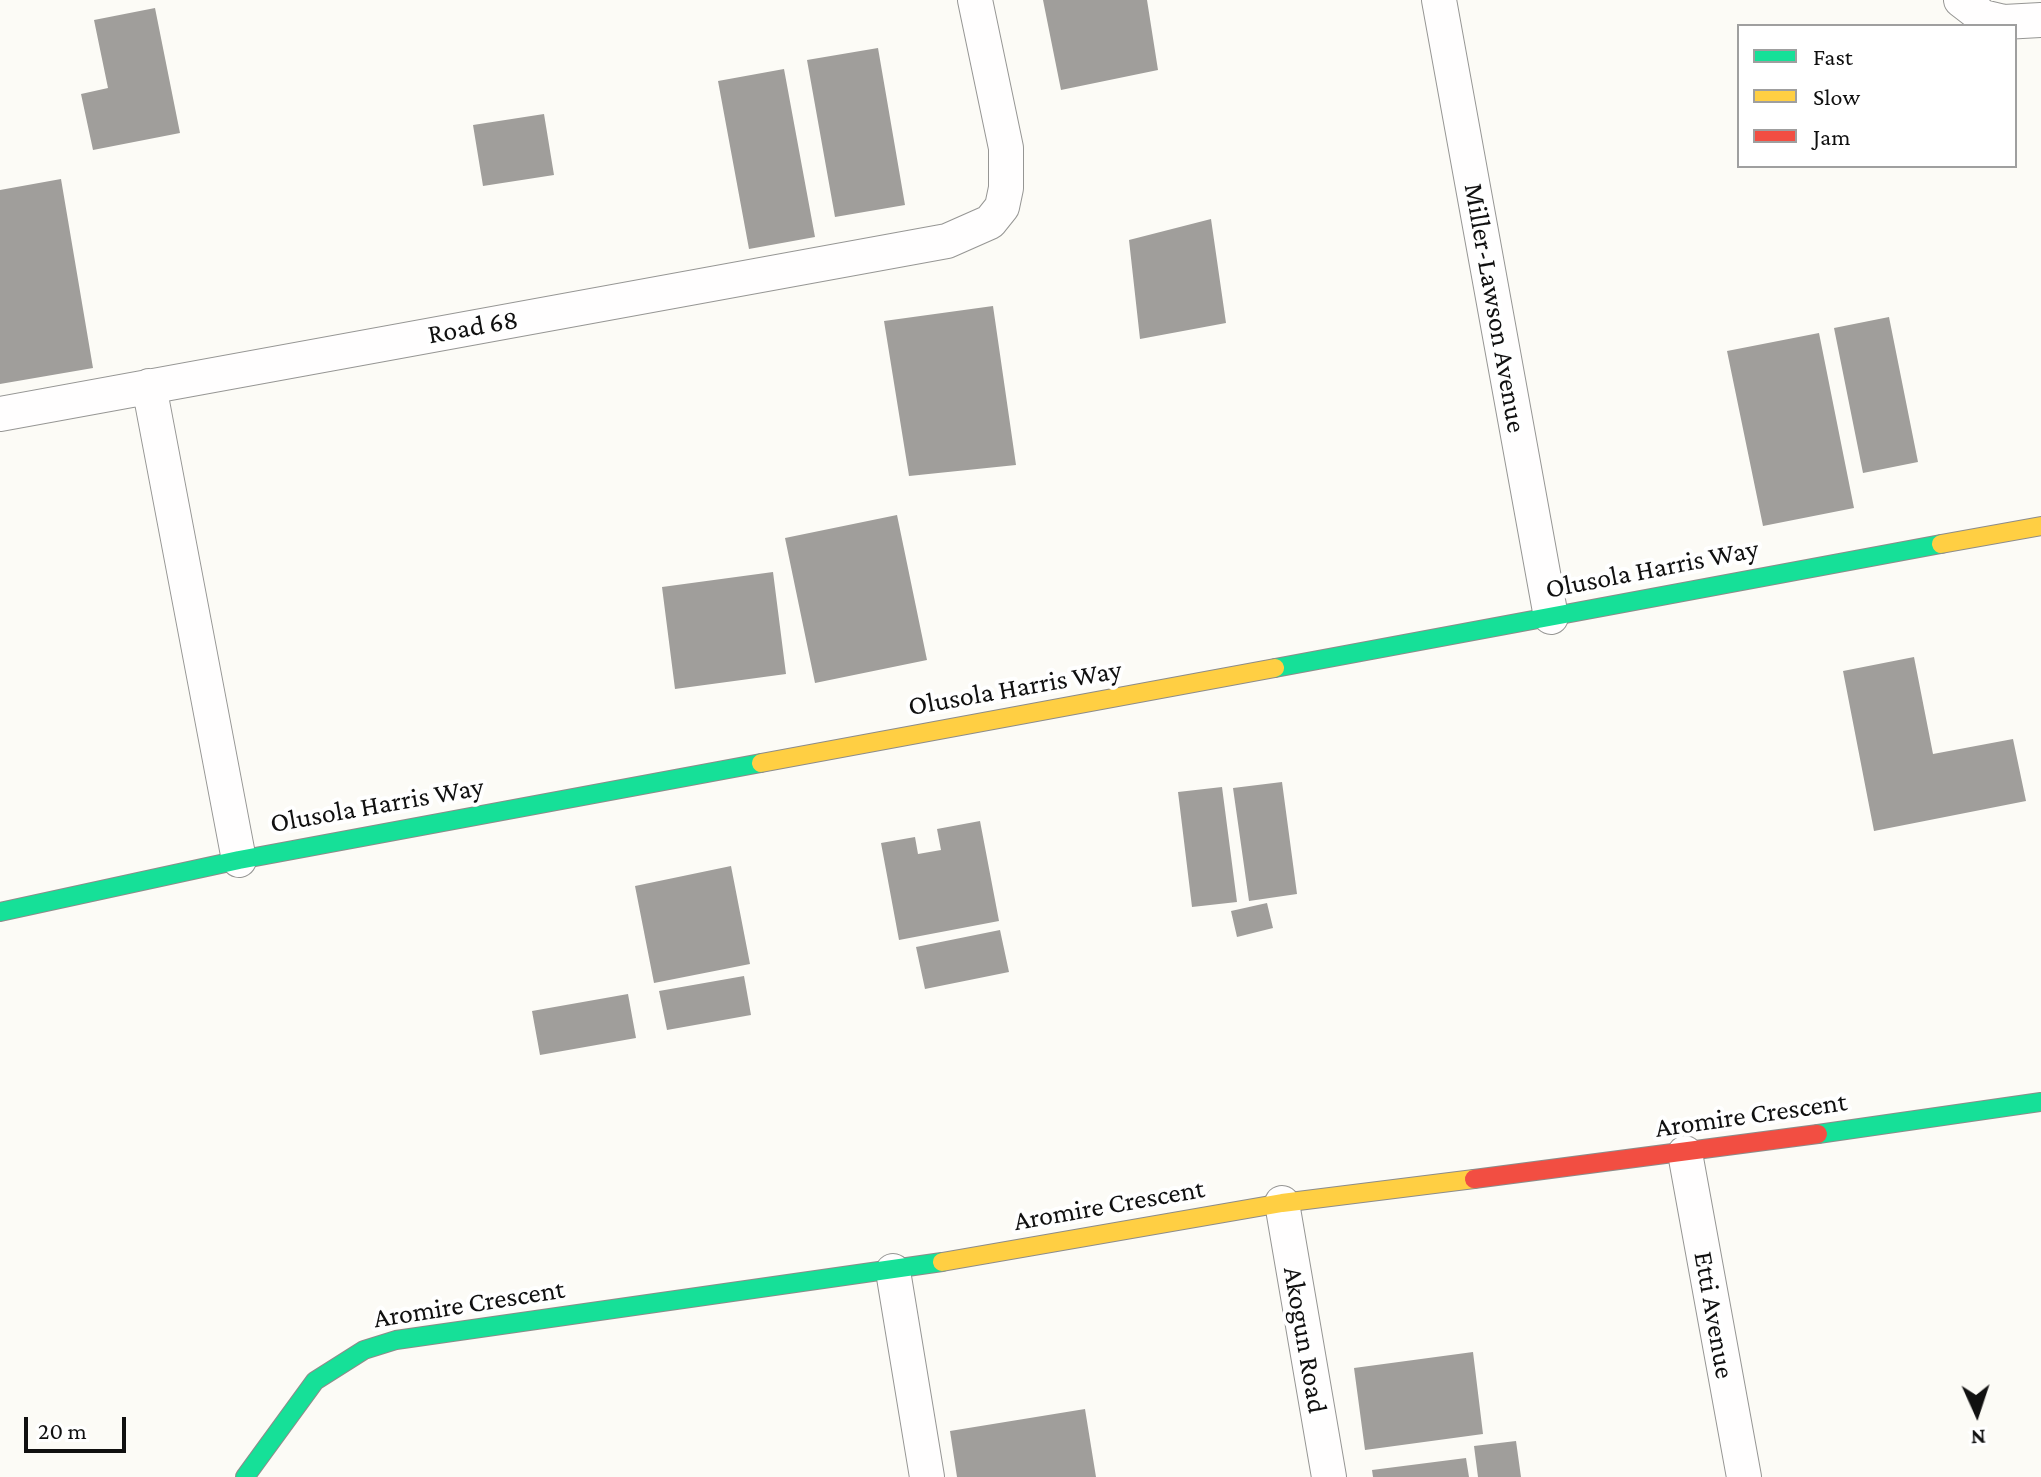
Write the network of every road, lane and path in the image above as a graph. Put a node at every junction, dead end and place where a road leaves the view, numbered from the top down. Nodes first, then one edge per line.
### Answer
1 (975, 0) edge
2 (1439, 0) edge
3 (1961, 0) edge
4 (2041, 20) edge
5 (149, 386) junction
6 (0, 414) edge
7 (2041, 526) edge
8 (1551, 617) junction
9 (239, 860) junction
10 (0, 912) edge
11 (2041, 1102) edge
12 (1685, 1153) junction
13 (1282, 1203) junction
14 (893, 1271) junction
15 (245, 1477) edge
16 (927, 1477) edge
17 (1329, 1477) edge
18 (1744, 1477) edge

1 - 5 street, Road 68
2 - 8 street, Miller-Lawson Avenue
3 - 4 street
5 - 6 street, Road 68
5 - 9 street
7 - 8 street, Olusola Harris Way
8 - 9 street, Olusola Harris Way
9 - 10 street, Olusola Harris Way
11 - 12 street, Aromire Crescent
12 - 13 street, Aromire Crescent
12 - 18 street, Etti Avenue
13 - 14 street, Aromire Crescent
13 - 17 street, Akogun Road
14 - 15 street, Aromire Crescent
14 - 16 street

